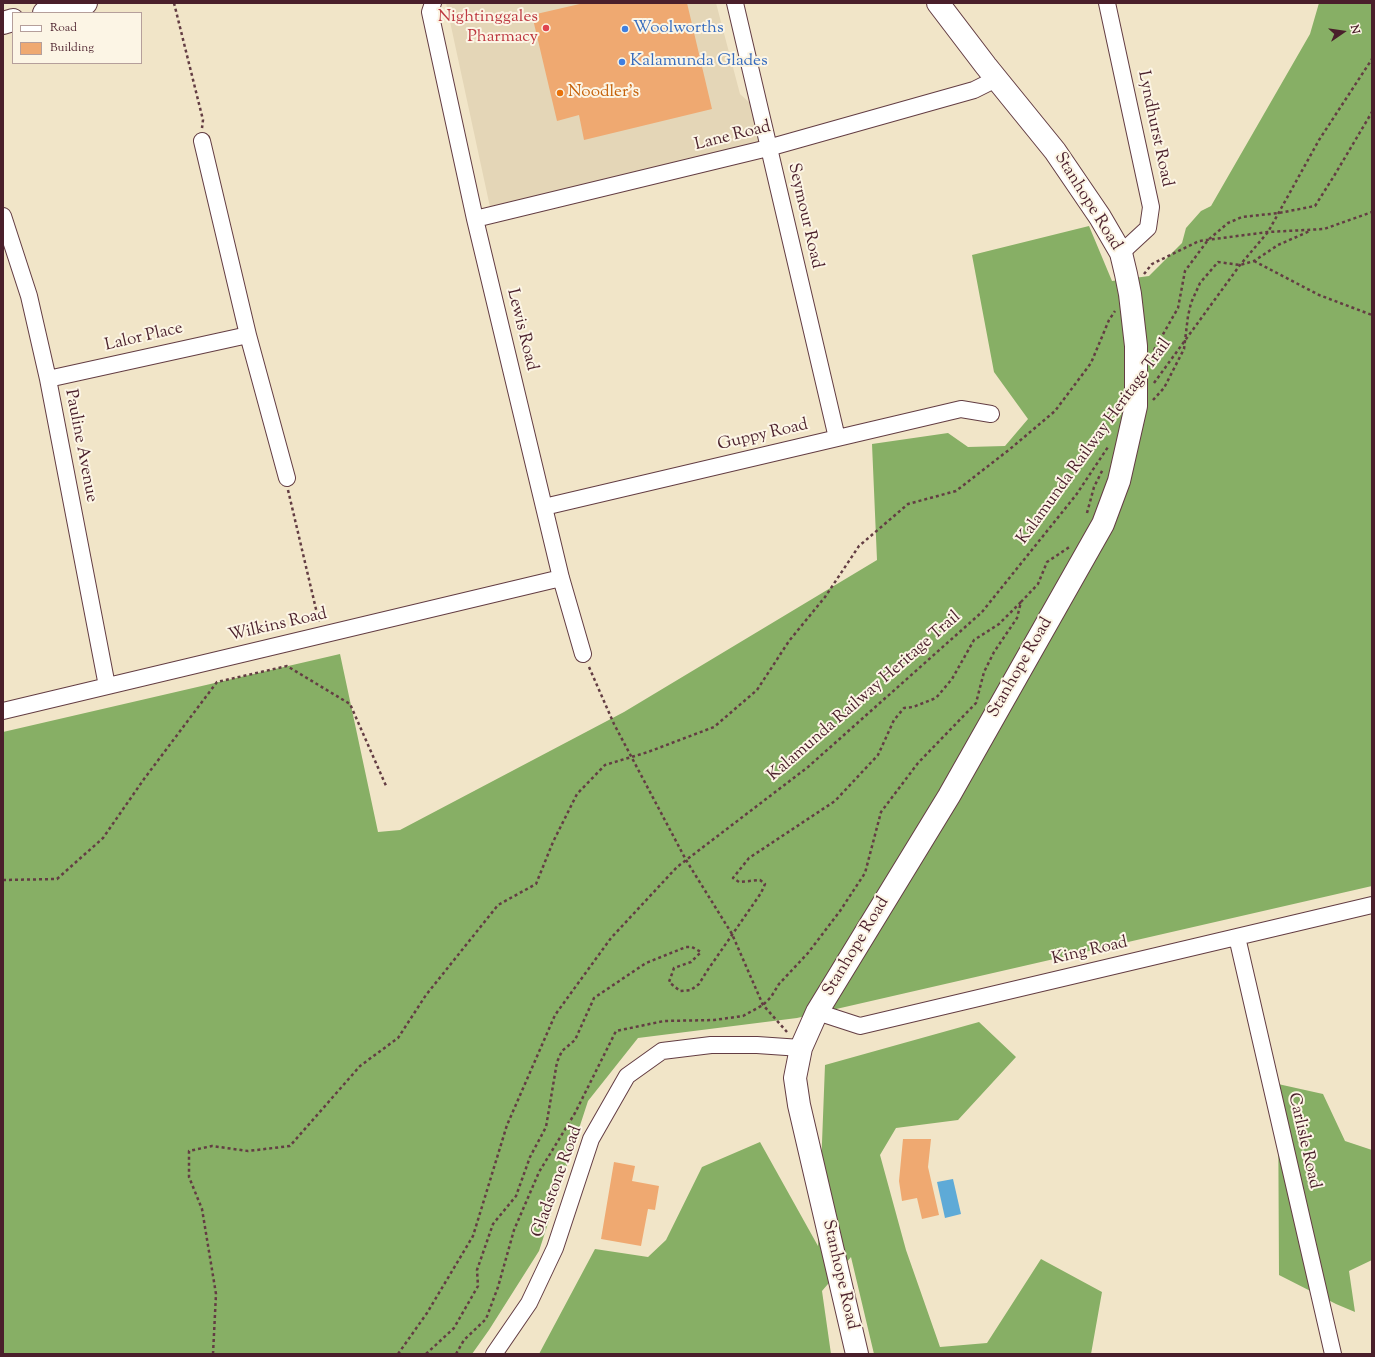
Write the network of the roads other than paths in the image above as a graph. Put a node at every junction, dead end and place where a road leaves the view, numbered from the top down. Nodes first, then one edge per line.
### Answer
1 (86, 3) edge
2 (735, 3) edge
3 (938, 3) edge
4 (1107, 3) edge
5 (429, 6) edge
6 (48, 12) edge
7 (996, 79) junction
8 (202, 141) road end
9 (768, 148) junction
10 (3, 216) edge
11 (475, 219) junction
12 (1121, 253) junction
13 (248, 335) junction
14 (48, 379) junction
15 (991, 414) dead end
16 (837, 438) junction
17 (287, 478) road end
18 (544, 507) junction
19 (561, 578) junction
20 (583, 654) road end
21 (107, 686) junction
22 (3, 711) edge
23 (1372, 905) edge
24 (1237, 937) junction
25 (817, 1012) junction
26 (801, 1048) junction
27 (494, 1354) edge
28 (857, 1354) edge
29 (1332, 1354) edge

1 - 6 street
2 - 9 street, Seymour Road
3 - 7 street, Stanhope Road
4 - 12 street, Lyndhurst Road
5 - 11 street, Lewis Road
7 - 9 street, Lane Road
7 - 12 street, Stanhope Road
8 - 13 street
9 - 11 street, Lane Road
9 - 16 street, Seymour Road
10 - 14 street, Pauline Avenue
11 - 18 street, Lewis Road
12 - 25 street, Stanhope Road
13 - 14 street, Lalor Place
13 - 17 street
14 - 21 street, Pauline Avenue
15 - 16 street, Guppy Road
16 - 18 street, Guppy Road
18 - 19 street, Lewis Road
19 - 20 street, Lewis Road
19 - 21 street, Wilkins Road
21 - 22 street, Wilkins Road
23 - 24 street, King Road
24 - 25 street, King Road
24 - 29 street, Carlisle Road
25 - 26 street, Stanhope Road
26 - 27 street, Gladstone Road
26 - 28 street, Stanhope Road

